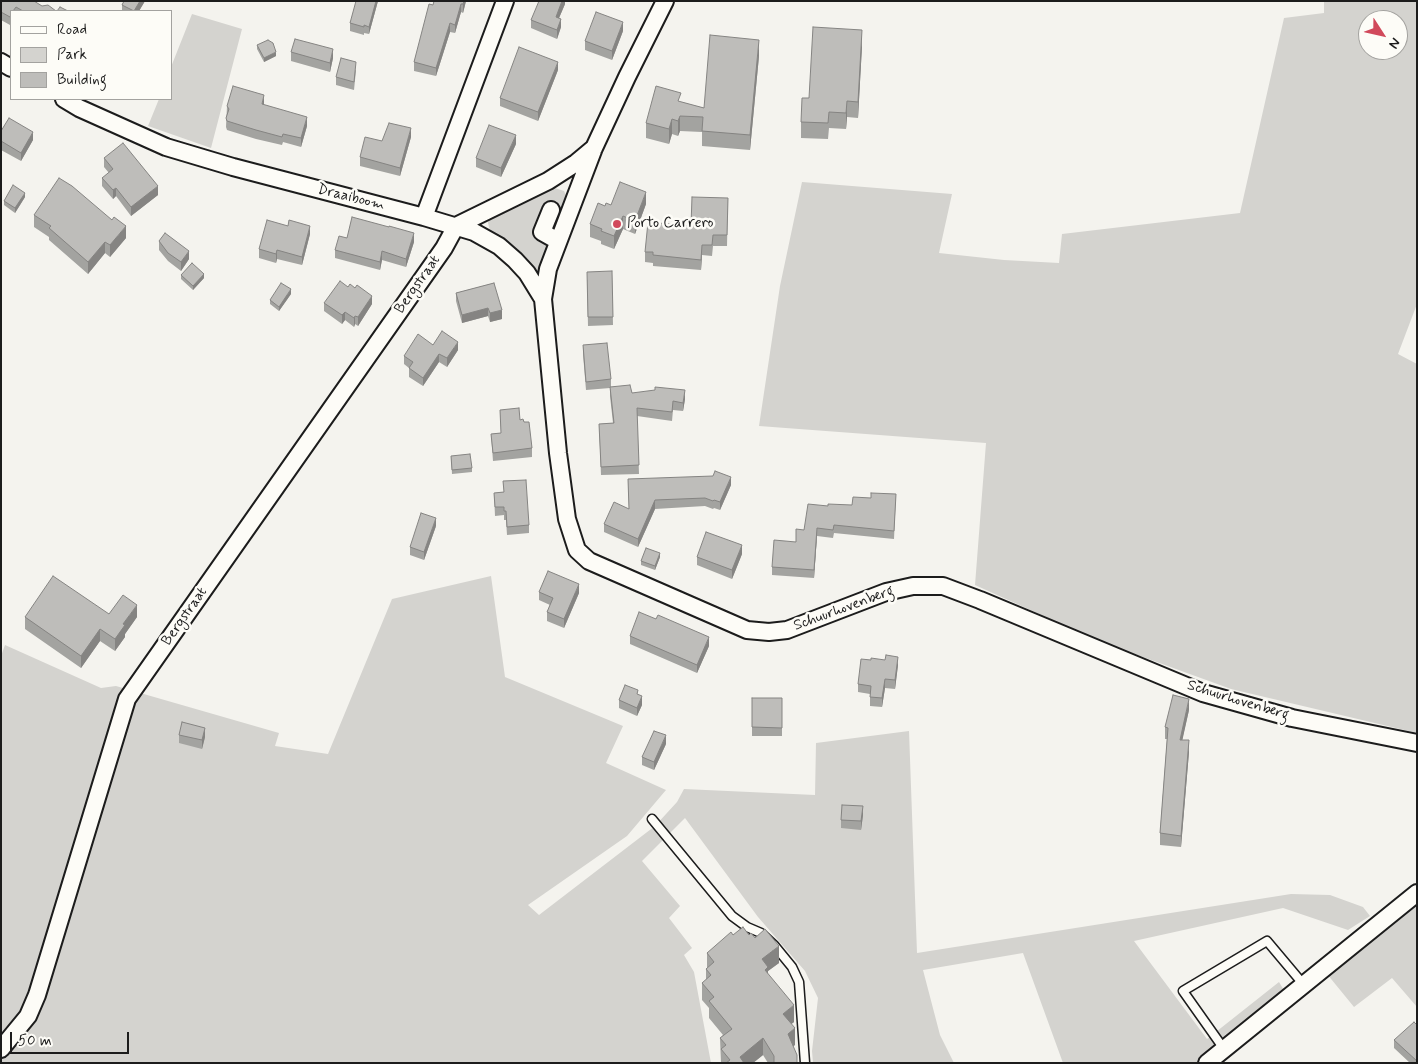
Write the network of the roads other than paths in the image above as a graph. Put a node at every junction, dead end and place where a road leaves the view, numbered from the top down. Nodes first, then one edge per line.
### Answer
1 (505, 1) edge
2 (665, 1) edge
3 (66, 100) edge
4 (594, 148) junction
5 (551, 210) dead end
6 (424, 217) junction
7 (456, 226) junction
8 (558, 241) junction
9 (543, 299) junction
10 (1417, 743) edge
11 (652, 819) dead end
12 (1417, 893) edge
13 (1304, 985) junction
14 (1224, 1049) junction
15 (1, 1050) edge
16 (805, 1063) edge
17 (1207, 1063) edge

1 - 6 street
2 - 4 street
3 - 6 street, Draaiboom
4 - 7 street
4 - 8 street
5 - 8 street
6 - 7 street, Schuurhovenberg
7 - 9 street, Schuurhovenberg
7 - 15 street, Bergstraat
8 - 9 street
9 - 10 street, Schuurhovenberg
11 - 16 lane
12 - 13 street
13 - 14 street
13 - 14 lane
14 - 17 street

